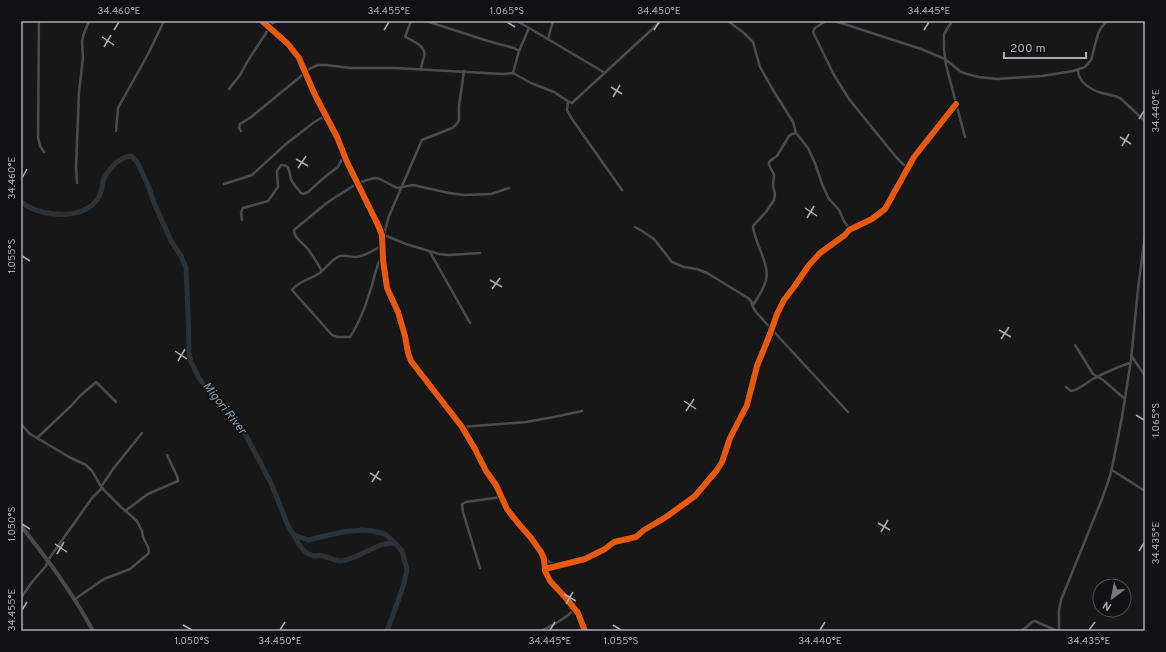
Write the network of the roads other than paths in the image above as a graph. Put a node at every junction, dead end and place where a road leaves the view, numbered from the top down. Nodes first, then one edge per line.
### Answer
1 (39, 21) edge
2 (89, 21) edge
3 (164, 21) edge
4 (262, 21) edge
5 (278, 21) edge
6 (411, 21) edge
7 (426, 21) edge
8 (517, 21) edge
9 (553, 21) edge
10 (661, 21) edge
11 (728, 21) edge
12 (826, 21) edge
13 (835, 21) edge
14 (952, 21) edge
15 (1107, 21) edge
16 (269, 26) junction
17 (529, 28) junction
18 (548, 39) junction
19 (520, 51) junction
20 (945, 59) junction
21 (421, 70) junction
22 (1078, 70) junction
23 (464, 71) junction
24 (306, 72) junction
25 (513, 73) junction
26 (605, 74) junction
27 (229, 89) dead end
28 (568, 102) junction
29 (956, 104) junction
30 (326, 115) junction
31 (1145, 121) edge
32 (116, 130) dead end
33 (240, 131) dead end
34 (796, 133) junction
35 (965, 137) dead end
36 (44, 152) dead end
37 (344, 155) junction
38 (907, 168) junction
39 (77, 183) dead end
40 (358, 183) junction
41 (224, 184) dead end
42 (402, 187) junction
43 (510, 188) dead end
44 (622, 190) dead end
45 (242, 220) dead end
46 (635, 227) dead end
47 (849, 230) junction
48 (384, 235) junction
49 (1145, 235) edge
50 (382, 240) junction
51 (382, 246) junction
52 (430, 252) junction
53 (480, 253) dead end
54 (382, 254) junction
55 (322, 270) junction
56 (752, 305) junction
57 (470, 323) dead end
58 (772, 330) junction
59 (1075, 345) dead end
60 (1131, 355) junction
61 (1130, 363) junction
62 (1145, 376) edge
63 (1098, 377) junction
64 (1066, 387) dead end
65 (1125, 399) junction
66 (116, 402) dead end
67 (582, 411) dead end
68 (848, 412) dead end
69 (21, 424) edge
70 (462, 427) junction
71 (142, 433) dead end
72 (37, 438) junction
73 (167, 455) dead end
74 (1112, 470) junction
75 (101, 488) junction
76 (1145, 491) edge
77 (501, 497) junction
78 (126, 511) junction
79 (21, 526) edge
80 (543, 556) junction
81 (48, 560) junction
82 (555, 566) junction
83 (480, 568) dead end
84 (544, 569) junction
85 (21, 598) edge
86 (76, 600) junction
87 (575, 609) junction
88 (93, 631) edge
89 (541, 631) edge
90 (585, 631) edge
91 (1022, 631) edge
92 (1058, 631) edge

1 - 36 street
2 - 39 street
3 - 32 street
4 - 16 street
5 - 16 street
6 - 21 street
7 - 19 street
8 - 17 street
9 - 18 street
10 - 26 street
11 - 34 street
12 - 38 street
13 - 20 street
14 - 20 street
15 - 22 street
16 - 24 street
16 - 27 street
17 - 18 street
17 - 19 street
18 - 26 street
19 - 25 street
20 - 22 street
20 - 29 street
21 - 23 street
21 - 24 street
22 - 31 street
23 - 25 street
23 - 42 street
24 - 30 street
24 - 33 street
25 - 28 street
26 - 28 street
28 - 44 street
29 - 35 street
29 - 38 street
30 - 37 street
30 - 41 street
34 - 47 street
34 - 56 street
37 - 40 street
37 - 45 street
38 - 47 street
40 - 42 street
40 - 50 street
40 - 55 street
42 - 43 street
42 - 48 street
46 - 56 street
47 - 58 street
48 - 50 street
48 - 52 street
49 - 60 street
50 - 51 street
51 - 54 street
51 - 55 street
52 - 53 street
52 - 57 street
54 - 55 street
54 - 70 street
56 - 58 street
58 - 68 street
58 - 82 street
59 - 63 street
60 - 61 street
60 - 62 street
61 - 63 street
61 - 65 street
63 - 64 street
63 - 65 street
65 - 74 street
66 - 72 street
67 - 70 street
69 - 72 street
70 - 77 street
71 - 75 street
72 - 75 street
73 - 78 street
74 - 76 street
74 - 92 street
75 - 78 street
75 - 81 street
77 - 80 street
77 - 83 street
78 - 86 street
79 - 81 street
80 - 82 street
80 - 84 street
81 - 85 street
81 - 86 street
82 - 84 street
84 - 87 street
86 - 88 street
87 - 89 street
87 - 90 street
91 - 92 street

